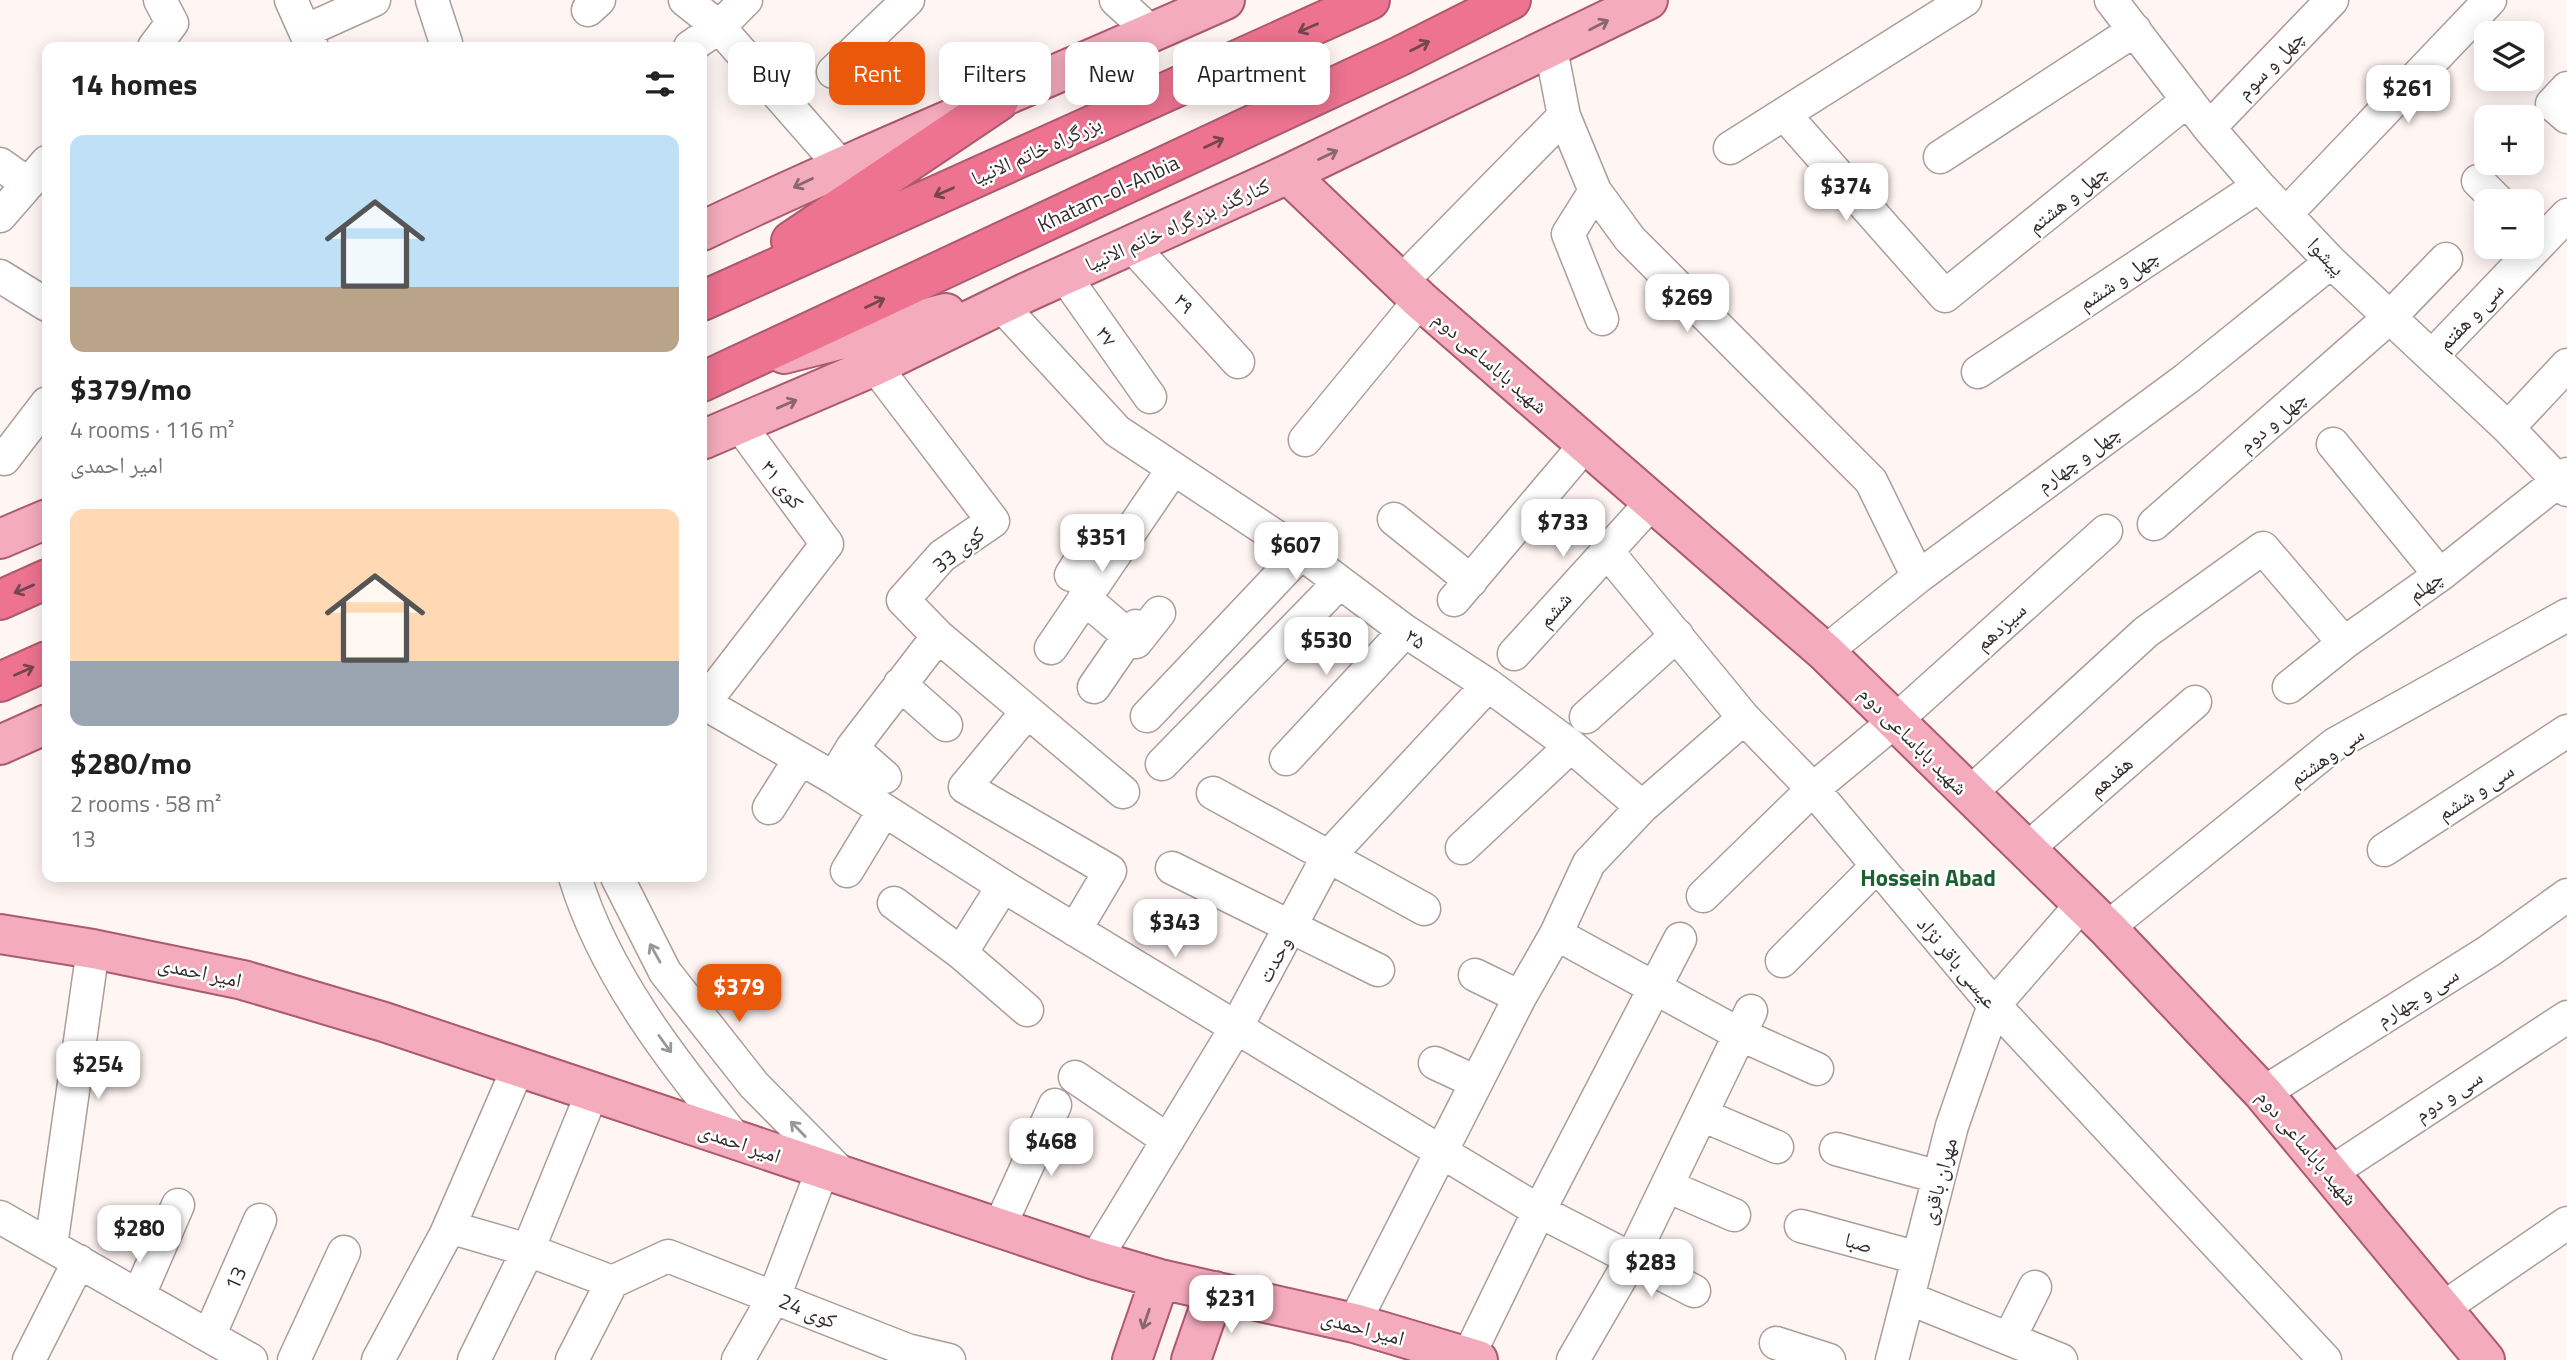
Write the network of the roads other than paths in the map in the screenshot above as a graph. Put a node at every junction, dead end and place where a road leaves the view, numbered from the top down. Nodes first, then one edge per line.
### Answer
1 (291, 0) edge
2 (374, 0) edge
3 (432, 0) edge
4 (685, 0) edge
5 (746, 0) edge
6 (908, 0) edge
7 (1116, 0) edge
8 (1225, 0) edge
9 (1370, 0) edge
10 (1511, 0) edge
11 (1648, 0) edge
12 (1965, 0) edge
13 (2111, 0) edge
14 (2332, 0) edge
15 (2490, 0) edge
16 (162, 23) edge
17 (719, 27) junction
18 (2135, 30) junction
19 (1152, 33) junction
20 (308, 39) edge
21 (186, 42) edge
22 (446, 42) edge
23 (697, 42) edge
24 (864, 42) edge
25 (1551, 49) junction
26 (1051, 78) edge
27 (2567, 88) edge
28 (2189, 100) junction
29 (989, 105) edge
30 (993, 105) edge
31 (1785, 115) junction
32 (1564, 116) junction
33 (2567, 117) edge
34 (2209, 128) junction
35 (1730, 148) dead end
36 (1940, 157) dead end
37 (0, 164) edge
38 (840, 166) junction
39 (37, 173) edge
40 (1288, 174) junction
41 (2259, 186) junction
42 (1595, 191) junction
43 (2287, 213) junction
44 (2567, 215) edge
45 (0, 216) edge
46 (707, 229) edge
47 (2544, 234) edge
48 (1132, 245) junction
49 (2446, 259) dead end
50 (2519, 259) edge
51 (2331, 262) junction
52 (1064, 275) junction
53 (2, 283) edge
54 (1410, 291) junction
55 (707, 297) edge
56 (707, 298) edge
57 (1013, 299) junction
58 (42, 303) edge
59 (2390, 317) junction
60 (1602, 319) dead end
61 (2432, 356) junction
62 (1238, 362) dead end
63 (745, 364) junction
64 (2567, 365) edge
65 (874, 366) junction
66 (1978, 372) dead end
67 (707, 380) edge
68 (1150, 397) dead end
69 (42, 410) edge
70 (739, 424) junction
71 (2508, 428) junction
72 (707, 438) edge
73 (1305, 440) dead end
74 (2333, 444) dead end
75 (1586, 445) junction
76 (4, 459) dead end
77 (1173, 468) junction
78 (2565, 482) edge
79 (1652, 502) junction
80 (1394, 519) dead end
81 (42, 521) edge
82 (2154, 524) dead end
83 (2106, 531) dead end
84 (0, 539) edge
85 (1090, 545) dead end
86 (1606, 551) junction
87 (1301, 553) junction
88 (2440, 575) junction
89 (1918, 577) junction
90 (42, 581) edge
91 (1077, 583) junction
92 (1339, 583) junction
93 (0, 600) edge
94 (2567, 615) edge
95 (1405, 631) junction
96 (1677, 635) junction
97 (938, 636) junction
98 (2344, 643) junction
99 (1051, 648) dead end
100 (1825, 652) junction
101 (1514, 654) dead end
102 (42, 663) edge
103 (0, 682) edge
104 (900, 684) junction
105 (1488, 685) junction
106 (1094, 687) dead end
107 (2289, 687) dead end
108 (707, 698) edge
109 (2195, 702) dead end
110 (707, 705) edge
111 (1027, 712) junction
112 (1147, 716) dead end
113 (1586, 717) dead end
114 (1744, 718) junction
115 (1895, 721) junction
116 (946, 725) dead end
117 (42, 726) edge
118 (2567, 732) edge
119 (0, 745) edge
120 (1571, 746) junction
121 (852, 748) junction
122 (800, 759) junction
123 (1286, 759) dead end
124 (1162, 764) dead end
125 (885, 776) dead end
126 (834, 778) junction
127 (1813, 789) junction
128 (1124, 792) dead end
129 (1213, 793) dead end
130 (1969, 794) junction
131 (1642, 807) junction
132 (768, 808) dead end
133 (884, 810) junction
134 (1462, 848) dead end
135 (2026, 850) junction
136 (2384, 850) dead end
137 (1327, 858) junction
138 (1877, 866) junction
139 (1172, 868) dead end
140 (847, 871) dead end
141 (576, 882) edge
142 (620, 882) edge
143 (1003, 886) junction
144 (2567, 895) edge
145 (1703, 896) dead end
146 (894, 903) dead end
147 (1424, 909) dead end
148 (2094, 916) junction
149 (1292, 926) junction
150 (1075, 930) junction
151 (0, 934) edge
152 (1556, 934) junction
153 (1680, 939) dead end
154 (93, 948) junction
155 (961, 953) junction
156 (1782, 961) dead end
157 (1378, 970) dead end
158 (1475, 975) dead end
159 (1656, 988) junction
160 (1520, 998) junction
161 (1994, 1005) junction
162 (1027, 1010) dead end
163 (2567, 1017) edge
164 (1746, 1023) junction
165 (1237, 1026) junction
166 (1435, 1063) dead end
167 (518, 1068) junction
168 (1817, 1069) dead end
169 (1075, 1077) dead end
170 (1476, 1082) junction
171 (592, 1093) junction
172 (2263, 1093) junction
173 (1055, 1105) dead end
174 (1702, 1115) junction
175 (735, 1138) junction
176 (1168, 1140) junction
177 (1777, 1147) dead end
178 (1836, 1149) dead end
179 (1442, 1153) junction
180 (2330, 1173) junction
181 (834, 1174) junction
182 (1939, 1177) junction
183 (1667, 1186) junction
184 (178, 1205) dead end
185 (1539, 1211) junction
186 (1734, 1215) dead end
187 (260, 1220) dead end
188 (2, 1222) edge
189 (2567, 1223) edge
190 (1801, 1226) dead end
191 (450, 1227) junction
192 (999, 1228) junction
193 (51, 1246) junction
194 (528, 1250) junction
195 (344, 1252) dead end
196 (1918, 1258) junction
197 (1095, 1260) junction
198 (1631, 1260) junction
199 (79, 1261) junction
200 (1160, 1279) junction
201 (612, 1282) junction
202 (2035, 1287) dead end
203 (1215, 1291) junction
204 (1693, 1291) dead end
205 (139, 1295) junction
206 (774, 1297) junction
207 (1908, 1298) junction
208 (2443, 1308) junction
209 (1354, 1323) junction
210 (209, 1336) junction
211 (2009, 1339) junction
212 (1776, 1343) dead end
213 (905, 1355) edge
214 (1473, 1358) edge
215 (29, 1360) edge
216 (251, 1360) edge
217 (294, 1360) edge
218 (378, 1360) edge
219 (474, 1360) edge
220 (572, 1360) edge
221 (738, 1360) edge
222 (949, 1360) edge
223 (1132, 1360) edge
224 (1191, 1360) edge
225 (1573, 1360) edge
226 (1829, 1360) edge
227 (1892, 1360) edge
228 (2061, 1360) edge
229 (2325, 1360) edge
230 (2485, 1360) edge

1 - 20 street
2 - 20 street
3 - 22 street
4 - 17 street
5 - 17 street
6 - 24 street
7 - 19 street
8 - 19 main road
9 -> 56 highway, بزرگراه خاتم الانبیا
63 -> 10 highway, Khatam-ol-Anbia
25 -> 11 main road, کنارگذر بزرگراه خاتم الانبیا
12 - 31 street
13 - 18 street, پیشوا
14 - 34 street, چهل و سوم
15 - 43 street
16 - 21 street
17 - 23 street
17 - 38 street
18 - 28 street, پیشوا
18 - 36 street
19 - 26 main road
25 - 32 street
40 -> 25 main road, کنارگذر بزرگراه خاتم الانبیا
27 - 33 street
28 - 31 street, چهل و هشتم
28 - 34 street, پیشوا
29 - 38 main road
30 - 55 highway
31 - 35 street
32 - 42 street
32 - 54 street
34 - 41 street, پیشوا
37 - 39 street
38 -> 46 main road
39 - 45 street
40 - 48 main road, کنارگذر بزرگراه خاتم الانبیا
40 - 54 main road, شهید باباساعی دوم
41 - 43 street, پیشوا
41 - 66 street, چهل و ششم
42 - 60 street
42 - 89 street
43 - 51 street, پیشوا
44 - 47 street, سی و هفتم
48 - 52 main road, کنارگذر بزرگراه خاتم الانبیا
48 - 62 street, ۳۹
49 - 59 street, چهل و دوم
50 - 61 street, سی و هفتم
51 - 59 street, پیشوا
51 - 89 street, چهل و چهارم
52 - 57 main road, کنارگذر بزرگراه خاتم الانبیا
52 - 68 street, ۳۷
53 - 58 street
54 - 73 street
54 - 75 main road, شهید باباساعی دوم
57 - 63 main road
57 - 65 main road, کنارگذر بزرگراه خاتم الانبیا
57 - 77 street, ۳۵
59 - 61 street, پیشوا
59 - 82 street, چهل و دوم
61 - 71 street, پیشوا
63 - 67 highway, Khatam-ol-Anbia
64 - 71 street
70 -> 65 main road, کنارگذر بزرگراه خاتم الانبیا
65 - 97 street, کوی 33
69 - 76 street
70 - 72 main road, کنارگذر بزرگراه خاتم الانبیا
70 - 108 street, کوی ۳۱
71 - 78 street, پیشوا
74 - 88 street
75 - 79 main road, شهید باباساعی دوم
75 - 80 street
77 - 87 street, ۳۵
77 - 91 street
78 - 88 street, چهلم
79 - 86 street, ششم
79 - 100 main road, شهید باباساعی دوم
81 - 84 main road
83 - 115 street, سیزدهم
85 - 91 street
86 - 96 street, عیسی باقر نژاد
86 - 101 street, ششم
87 - 92 street, ۳۵
87 - 112 street
88 - 98 street, چهلم
89 - 100 street, چهل و چهارم
90 -> 93 highway
91 - 99 street
91 - 106 street
92 - 95 street, ۳۵
92 - 124 street
94 - 148 street, سی وهشتم
95 - 105 street, ۳۵
95 - 123 street
96 - 113 street
96 - 114 street, عیسی باقر نژاد
97 - 104 street
97 - 111 street, کوی 33
98 - 107 street, چهلم
98 - 130 street
100 - 115 main road, شهید باباساعی دوم
103 -> 102 highway
104 - 116 street
104 - 121 street
105 - 120 street, ۳۵
105 - 137 street, وحدت
109 - 135 street, هفدهم
110 - 122 street
111 - 128 street, کوی 33
111 - 150 street
114 - 127 street, عیسی باقر نژاد
114 - 131 street
115 - 127 street, سیزدهم
115 - 130 main road, شهید باباساعی دوم
117 - 119 main road
118 - 136 street, سی و ششم
120 - 131 street, ۳۵
120 - 134 street
121 - 125 street
121 - 126 street
122 - 126 street
122 - 132 street
126 - 133 street
127 - 138 street, عیسی باقر نژاد
127 - 145 street, سیزدهم
129 - 137 street
130 - 135 main road, شهید باباساعی دوم
131 - 152 street
133 - 140 street
133 - 143 street
135 - 148 main road, شهید باباساعی دوم
137 - 147 street
137 - 149 street, وحدت
138 - 156 street
138 - 161 street, عیسی باقر نژاد
139 - 149 street
141 -> 175 street
181 -> 142 street
143 - 150 street
143 - 155 street
144 - 172 street, سی و چهارم
146 - 155 street
148 - 161 street, سی وهشتم
148 - 172 main road, شهید باباساعی دوم
149 - 157 street
149 - 165 street, وحدت
150 - 165 street
151 - 154 main road, امیر احمدی
152 - 159 street
152 - 160 street
153 - 159 street
154 - 167 main road, امیر احمدی
154 - 193 street
155 - 162 street
158 - 160 street
159 - 164 street
159 - 185 street
160 - 170 street
161 - 182 street, مهران باقری
161 - 229 street, عیسی باقر نژاد
163 - 180 street, سی و دوم
164 - 168 street
164 - 174 street
165 - 176 street, وحدت
165 - 179 street
166 - 170 street
167 - 171 main road, امیر احمدی
167 - 191 street
169 - 176 street
170 - 179 street
171 - 175 main road, امیر احمدی
171 - 194 street
172 - 180 main road, شهید باباساعی دوم
173 - 192 street
174 - 177 street
174 - 183 street
175 - 181 main road, امیر احمدی
176 - 197 street, وحدت
178 - 182 street
179 - 185 street
179 - 209 street
180 - 208 main road, شهید باباساعی دوم
181 - 192 main road, امیر احمدی
181 - 206 street
182 - 196 street, مهران باقری
183 - 186 street
183 - 198 street
184 - 205 street
185 - 198 street
185 - 214 street
187 - 210 street, 13
188 - 193 street
189 - 208 street
190 - 196 street, صبا
191 - 194 street
191 - 218 street
192 - 197 main road, امیر احمدی
193 - 199 street
194 - 201 street
194 - 219 street
195 - 217 street
196 - 207 street, مهران باقری
197 - 200 main road, امیر احمدی
198 - 204 street
198 - 225 street
199 - 205 street
199 - 215 street
200 - 203 main road, امیر احمدی
200 -> 223 main road
201 - 206 street, کوی 24
201 - 220 street
202 - 211 street
203 - 209 main road, امیر احمدی
203 - 224 main road
205 - 210 street
206 - 213 street, کوی 24
206 - 221 street
207 - 211 street
207 - 227 street, مهران باقری
208 - 230 main road, شهید باباساعی دوم
209 - 214 main road, امیر احمدی
210 - 216 street
211 - 228 street
212 - 226 street
213 - 222 street, کوی 24

